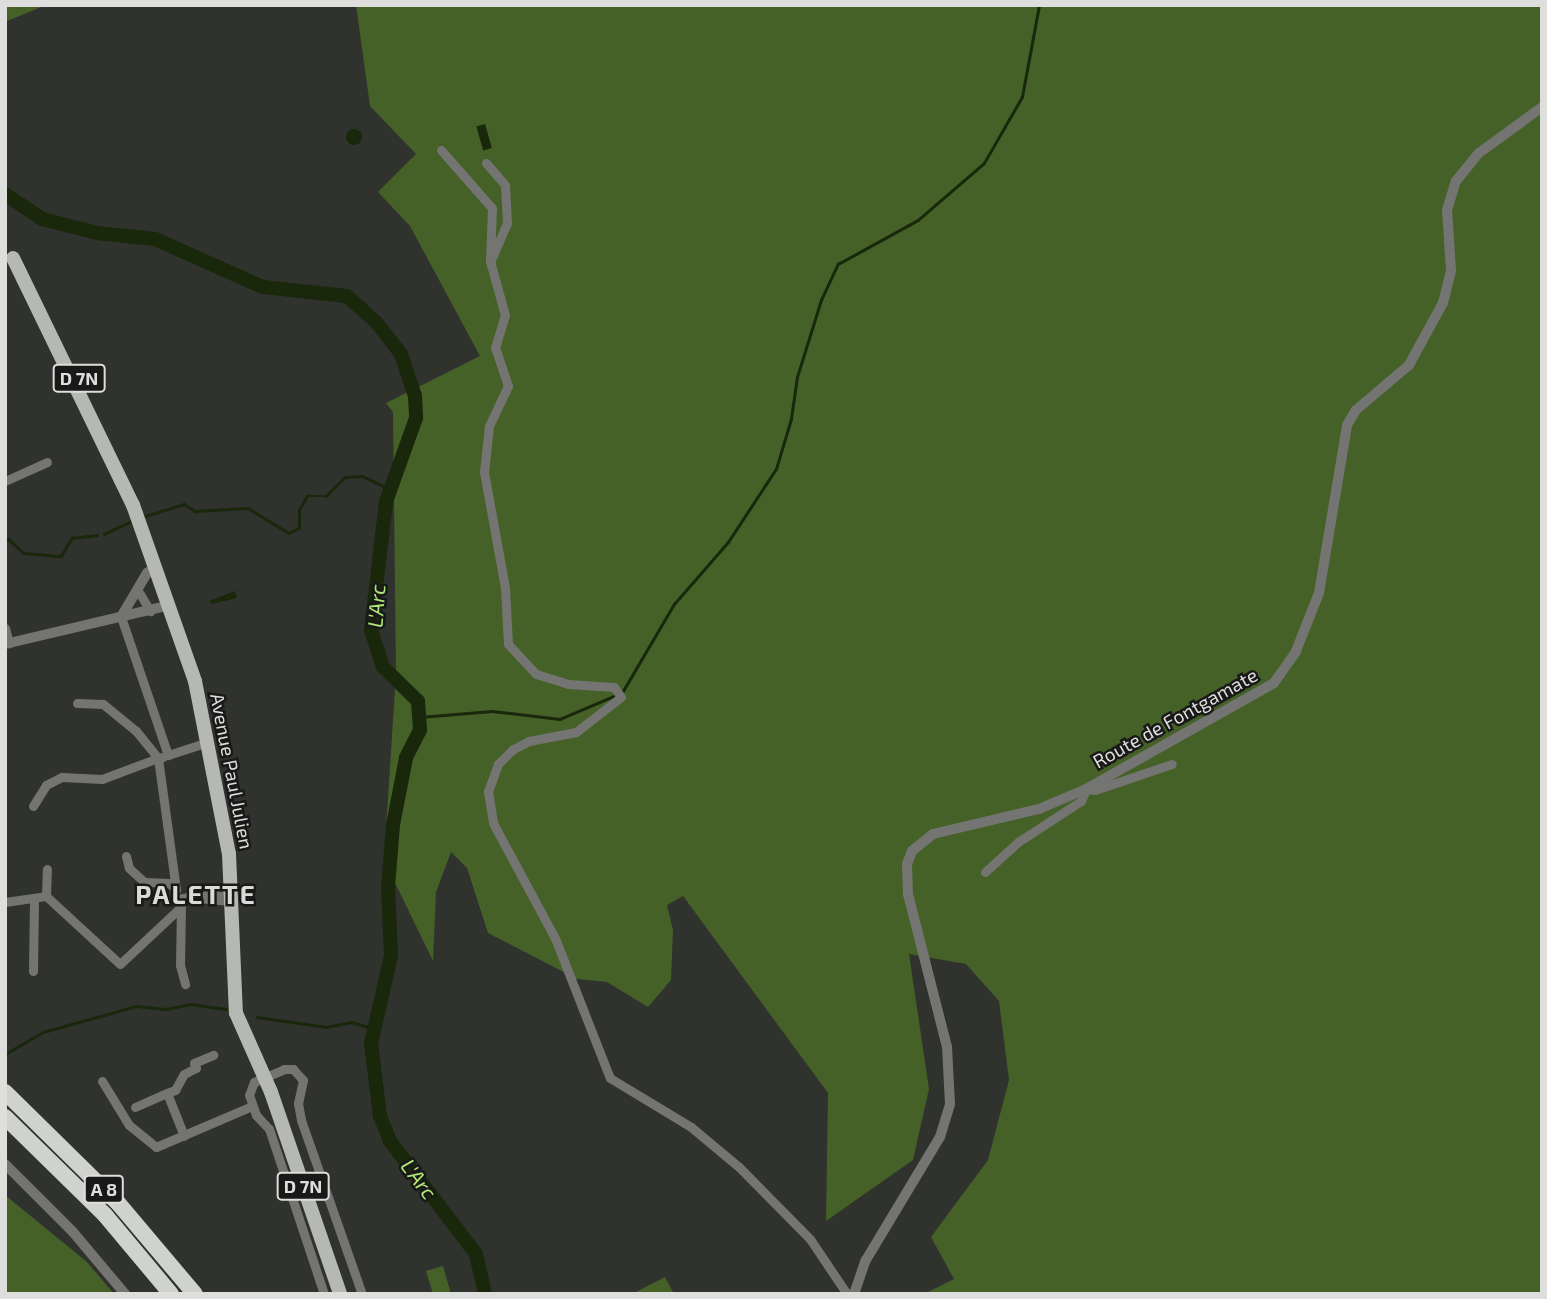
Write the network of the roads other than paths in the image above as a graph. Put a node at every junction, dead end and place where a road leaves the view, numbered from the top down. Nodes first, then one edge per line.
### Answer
1 (1542, 107) edge
2 (441, 150) dead end
3 (486, 163) dead end
4 (9, 253) edge
5 (490, 261) junction
6 (47, 462) dead end
7 (5, 481) edge
8 (140, 519) junction
9 (153, 569) junction
10 (136, 589) junction
11 (171, 605) junction
12 (150, 611) junction
13 (121, 617) junction
14 (5, 628) edge
15 (7, 644) edge
16 (77, 703) dead end
17 (208, 742) junction
18 (168, 755) junction
19 (158, 758) junction
20 (1172, 764) dead end
21 (1086, 789) junction
22 (33, 806) dead end
23 (126, 856) dead end
24 (47, 869) dead end
25 (985, 872) dead end
26 (46, 896) junction
27 (230, 897) junction
28 (34, 898) junction
29 (182, 898) junction
30 (5, 902) edge
31 (33, 971) dead end
32 (185, 984) dead end
33 (213, 1055) dead end
34 (265, 1078) junction
35 (102, 1082) dead end
36 (5, 1092) edge
37 (167, 1093) junction
38 (135, 1107) dead end
39 (253, 1107) junction
40 (5, 1117) edge
41 (184, 1136) junction
42 (5, 1164) edge
43 (361, 1291) edge
44 (846, 1293) edge
45 (125, 1294) edge
46 (171, 1294) edge
47 (195, 1294) edge
48 (324, 1294) edge
49 (340, 1294) edge

1 - 21 street, Route de Fontgamate
2 - 5 street
3 - 5 street
4 - 8 main road, Avenue Paul Julien / D 7N
5 - 44 street
6 - 7 street
8 - 9 main road, Avenue Paul Julien / D 7N
8 - 11 main road, Avenue Paul Julien / D 7N
9 - 10 street
9 - 11 main road, Avenue Paul Julien / D 7N
10 - 12 street
10 - 13 street
11 - 12 street
11 - 17 main road, Avenue Paul Julien / D 7N
12 - 13 street
13 - 15 street
13 - 18 street
14 - 15 street
16 - 19 street
17 - 18 street
17 - 27 main road, Avenue Paul Julien / D 7N
18 - 19 street
19 - 22 street
19 - 29 street
20 - 21 street
21 - 25 street
21 - 44 street, Route de Fontgamate
23 - 29 street
24 - 26 street
26 - 28 street
26 - 29 street
27 - 29 street
27 - 34 main road, Avenue Paul Julien / D 7N
28 - 30 street
28 - 31 street
29 - 32 street
33 - 37 street
34 - 39 street
34 - 43 street
34 - 49 main road, Avenue Paul Julien / D 7N
35 - 41 street
36 - 47 highway, A 8
37 - 38 street
37 - 41 street
39 - 41 street
39 - 48 street
40 - 46 highway, A 8
42 - 45 street

